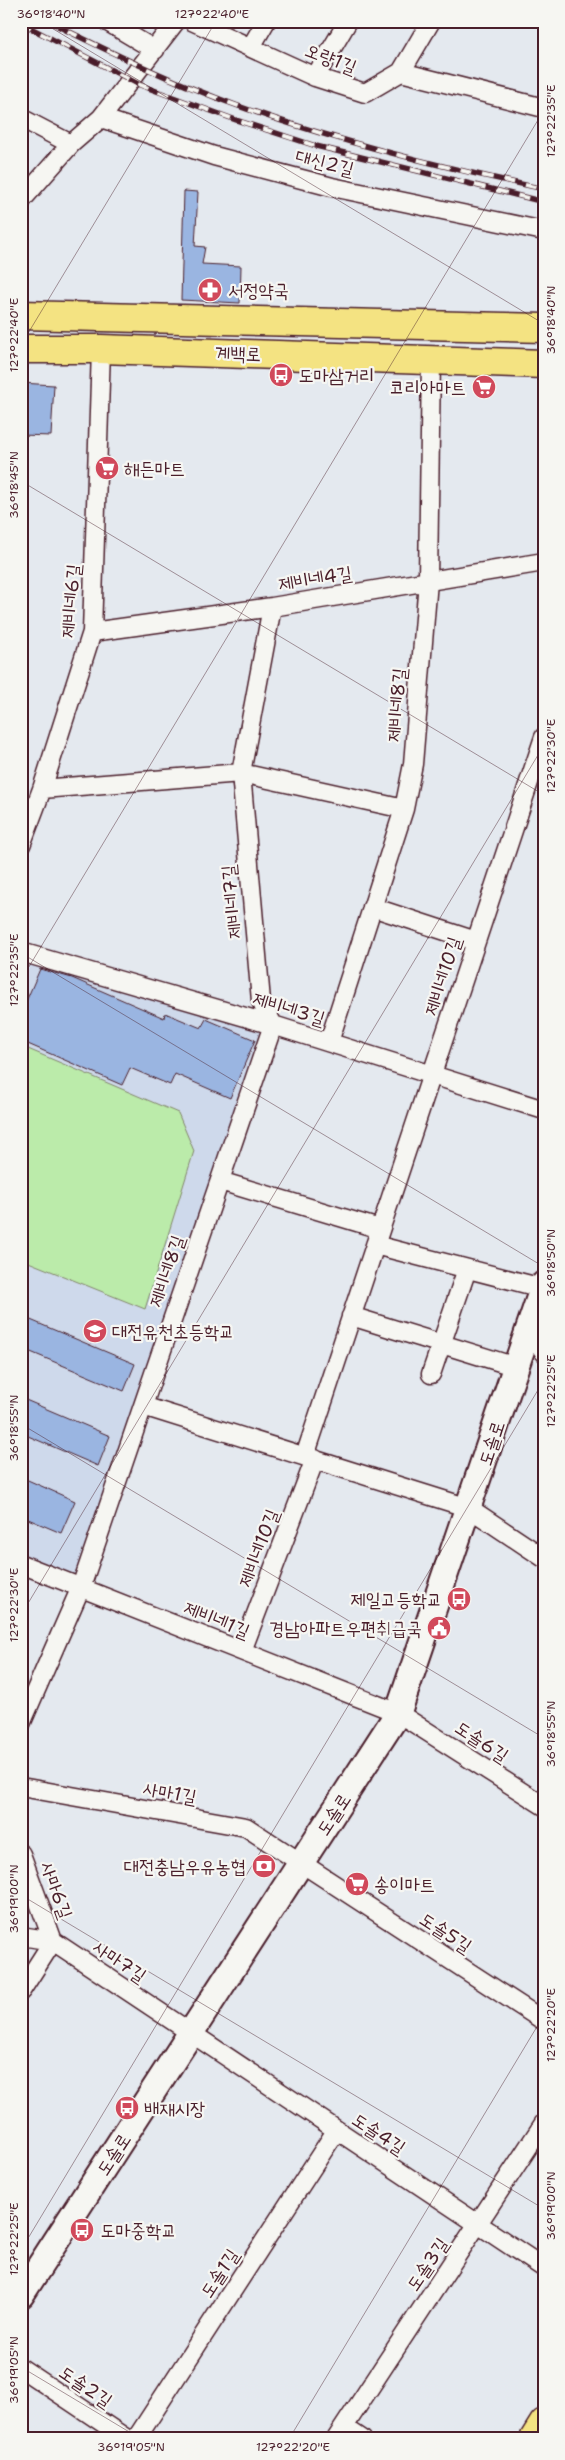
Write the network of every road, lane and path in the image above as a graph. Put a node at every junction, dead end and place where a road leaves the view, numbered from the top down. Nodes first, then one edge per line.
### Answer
1 (106, 21) edge
2 (176, 21) edge
3 (192, 21) edge
4 (266, 21) edge
5 (348, 21) edge
6 (431, 21) edge
7 (251, 47) junction
8 (155, 50) junction
9 (401, 72) junction
10 (315, 77) junction
11 (544, 108) edge
12 (21, 118) edge
13 (102, 118) junction
14 (71, 144) junction
15 (21, 201) edge
16 (544, 231) edge
17 (21, 315) edge
18 (544, 328) edge
19 (101, 349) junction
20 (21, 350) edge
21 (431, 359) junction
22 (544, 364) edge
23 (544, 562) edge
24 (428, 581) junction
25 (272, 607) junction
26 (92, 632) junction
27 (544, 737) edge
28 (241, 773) junction
29 (42, 789) junction
30 (404, 809) junction
31 (21, 845) edge
32 (372, 907) junction
33 (476, 941) junction
34 (21, 952) edge
35 (273, 1025) junction
36 (330, 1042) junction
37 (432, 1075) junction
38 (544, 1110) edge
39 (220, 1181) junction
40 (378, 1237) junction
41 (467, 1269) junction
42 (543, 1286) edge
43 (351, 1316) junction
44 (529, 1327) junction
45 (441, 1345) junction
46 (544, 1352) edge
47 (516, 1367) junction
48 (431, 1374) dead end
49 (143, 1406) junction
50 (310, 1458) junction
51 (469, 1508) junction
52 (544, 1558) edge
53 (21, 1564) edge
54 (81, 1588) junction
55 (242, 1651) junction
56 (398, 1713) junction
57 (21, 1724) edge
58 (21, 1787) edge
59 (544, 1806) edge
60 (21, 1854) edge
61 (301, 1863) junction
62 (21, 1936) edge
63 (53, 1942) junction
64 (21, 1991) edge
65 (544, 2021) edge
66 (191, 2033) junction
67 (544, 2123) edge
68 (336, 2131) junction
69 (479, 2224) junction
70 (544, 2268) edge
71 (21, 2295) edge
72 (21, 2368) edge
73 (544, 2423) edge
74 (340, 2433) edge
75 (127, 2439) edge
76 (136, 2439) edge
77 (362, 2439) edge
78 (534, 2439) edge

1 - 8 street
2 - 8 street
3 - 7 street, 오량1길
4 - 7 street
5 - 10 street
6 - 9 street
7 - 10 street, 오량1길
8 - 13 street
9 - 10 street, 오량1길
9 - 11 street
12 - 14 street
13 - 14 street
13 - 16 street, 대신2길
14 - 15 street
17 - 18 main road, 계백로
19 - 20 main road, 계백로
19 - 21 main road, 계백로
19 - 26 street, 제비네6길
21 - 22 main road, 계백로
21 - 24 street, 제비네8길
23 - 24 street, 제비네4길
24 - 25 street, 제비네4길
24 - 30 street, 제비네8길
25 - 26 street, 제비네4길
25 - 28 street, 제비네7길
26 - 29 street, 제비네6길
27 - 33 street, 제비네10길
28 - 29 street
28 - 30 street
28 - 35 street, 제비네7길
29 - 31 street, 제비네6길
30 - 32 street, 제비네8길
32 - 33 street
32 - 36 street, 제비네8길
33 - 37 street, 제비네10길
34 - 35 street, 제비네3길
35 - 36 street, 제비네3길
35 - 39 street, 제비네8길
36 - 37 street, 제비네3길
37 - 38 street, 제비네3길
37 - 40 street, 제비네10길
39 - 40 street
39 - 49 street, 제비네8길
40 - 41 street
40 - 43 street, 제비네10길
41 - 42 street
41 - 45 street
42 - 44 street, 도솔로
43 - 45 street
43 - 50 street, 제비네10길
44 - 46 street
44 - 47 street, 도솔로
45 - 47 street
45 - 48 street
47 - 51 street, 도솔로
49 - 50 street
49 - 54 street, 제비네8길
50 - 51 street
50 - 55 street, 제비네10길
51 - 52 street
51 - 56 street, 도솔로
53 - 54 street, 제비네1길
54 - 55 street, 제비네1길
54 - 57 street
55 - 56 street, 제비네1길
56 - 59 street, 도솔6길
56 - 61 street, 도솔로
58 - 61 street, 사마1길
60 - 63 street, 사마6길
61 - 65 street, 도솔5길
61 - 66 street, 도솔로
62 - 63 street, 사마7길
63 - 64 street, 사마6길
63 - 66 street, 사마7길
66 - 68 street, 도솔4길
66 - 71 street, 도솔로
67 - 69 street, 도솔3길
68 - 69 street, 도솔4길
68 - 76 street, 도솔1길
69 - 70 street, 도솔4길
69 - 74 street, 도솔3길
72 - 75 street, 도솔2길
73 - 78 main road
74 - 77 street, 도솔3길

